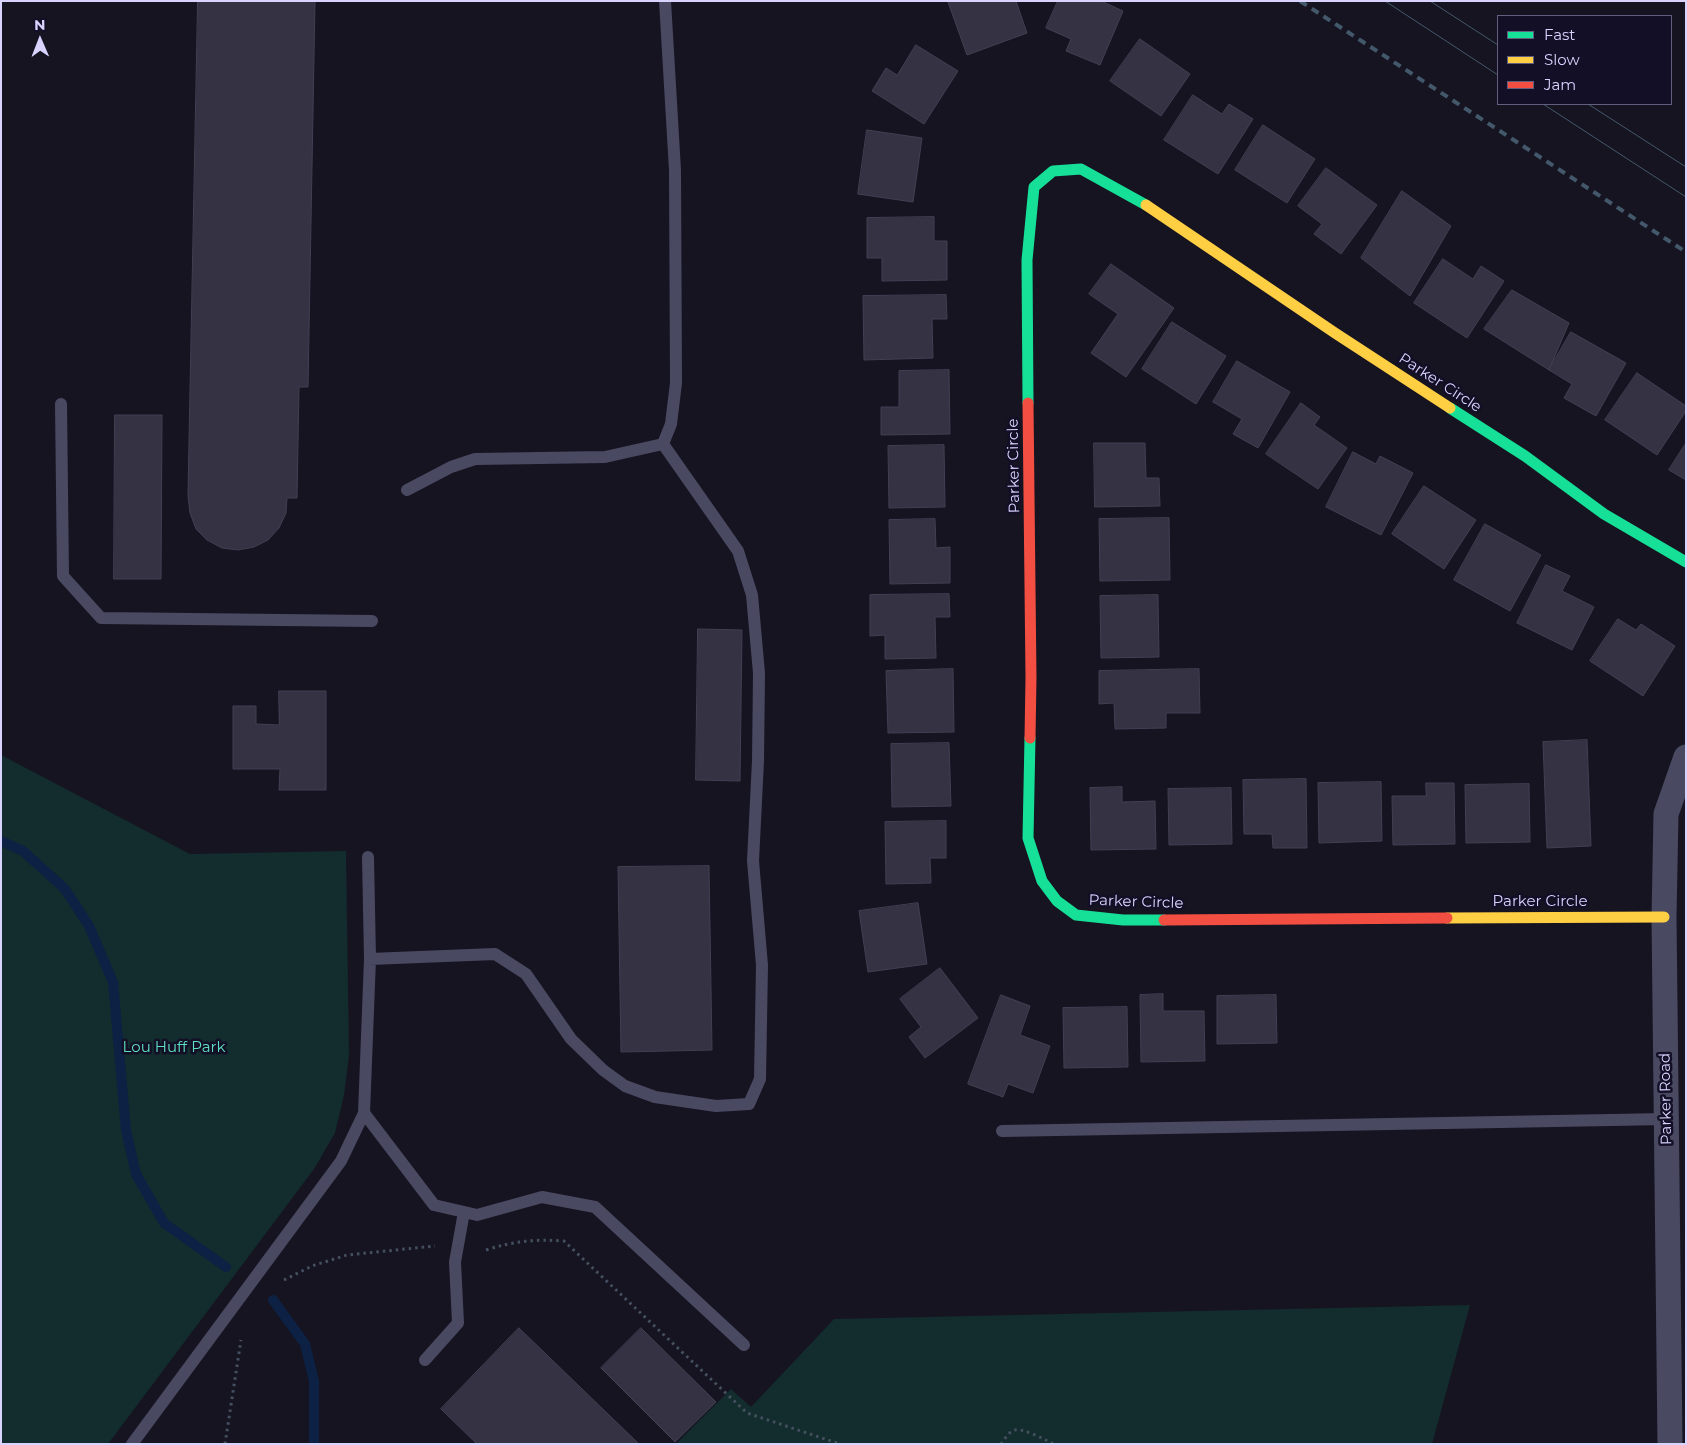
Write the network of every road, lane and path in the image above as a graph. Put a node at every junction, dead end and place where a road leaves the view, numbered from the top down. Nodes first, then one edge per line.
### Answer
1 (665, 1) edge
2 (61, 404) dead end
3 (663, 444) junction
4 (407, 490) dead end
5 (1686, 562) edge
6 (372, 622) dead end
7 (1686, 757) edge
8 (368, 857) dead end
9 (1664, 917) junction
10 (370, 959) junction
11 (364, 1113) junction
12 (1666, 1119) junction
13 (1002, 1131) dead end
14 (464, 1212) junction
15 (441, 1246) dead end
16 (486, 1250) dead end
17 (284, 1280) dead end
18 (241, 1340) dead end
19 (744, 1345) dead end
20 (425, 1360) dead end
21 (132, 1444) edge
22 (225, 1444) edge
23 (840, 1444) edge
24 (1001, 1444) edge
25 (1054, 1444) edge
26 (1670, 1444) edge

1 - 3 lane
2 - 6 lane
3 - 4 lane
3 - 10 lane
5 - 9 street, Parker Circle
7 - 9 street, Parker Road
8 - 10 lane
9 - 12 street, Parker Road
10 - 11 lane
11 - 14 lane
11 - 21 lane
12 - 13 lane
12 - 26 street, Parker Road
14 - 19 lane
14 - 20 lane
15 - 17 path
16 - 23 path
18 - 22 path
24 - 25 path

